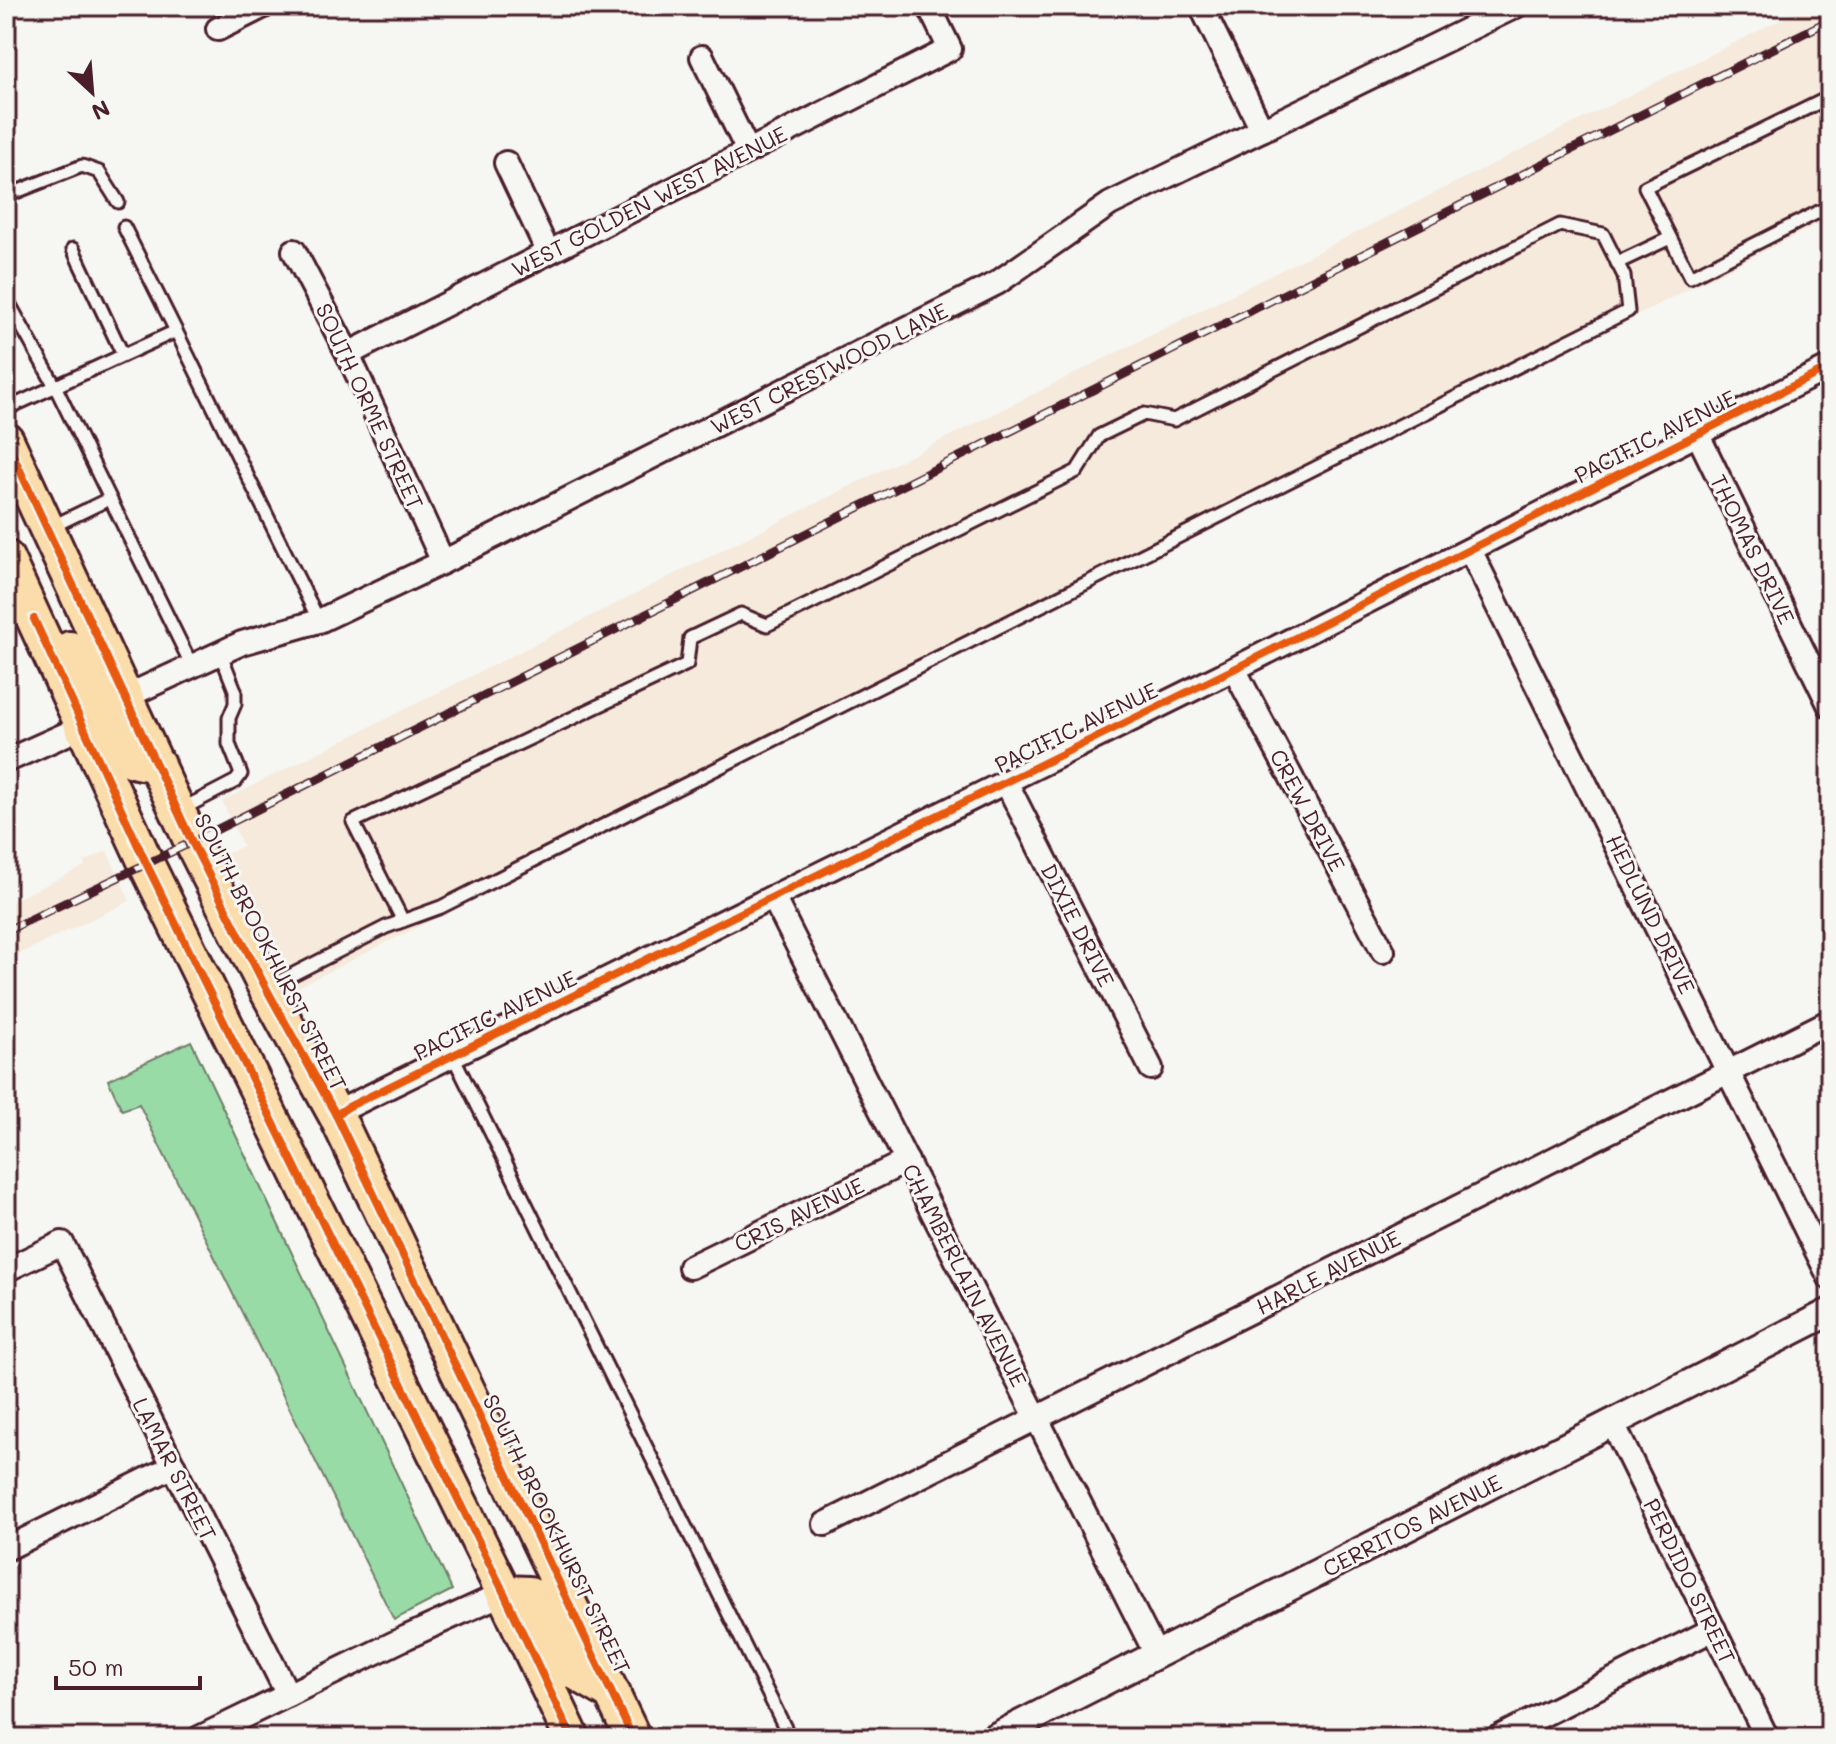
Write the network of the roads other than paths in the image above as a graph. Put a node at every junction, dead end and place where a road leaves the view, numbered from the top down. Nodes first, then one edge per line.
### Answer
1 (264, 6) edge
2 (929, 6) edge
3 (1201, 6) edge
4 (1516, 6) edge
5 (218, 29) dead end
6 (702, 57) dead end
7 (1830, 97) edge
8 (1262, 130) junction
9 (748, 151) junction
10 (506, 163) dead end
11 (6, 196) edge
12 (118, 202) dead end
13 (1830, 206) edge
14 (124, 227) dead end
15 (1670, 238) junction
16 (73, 249) dead end
17 (294, 251) dead end
18 (548, 252) junction
19 (1617, 263) junction
20 (6, 297) edge
21 (176, 331) junction
22 (348, 354) junction
23 (123, 355) junction
24 (1830, 367) edge
25 (55, 386) junction
26 (6, 409) edge
27 (1698, 435) junction
28 (6, 440) edge
29 (109, 499) junction
30 (47, 529) junction
31 (1470, 550) junction
32 (6, 558) edge
33 (443, 562) junction
34 (34, 619) junction
35 (319, 621) junction
36 (220, 652) junction
37 (192, 666) junction
38 (1234, 669) junction
39 (125, 697) junction
40 (1830, 706) edge
41 (82, 727) junction
42 (6, 761) edge
43 (157, 764) junction
44 (1006, 782) junction
45 (178, 811) junction
46 (773, 897) junction
47 (403, 921) junction
48 (1383, 951) dead end
49 (266, 988) junction
50 (1830, 1021) edge
51 (453, 1056) junction
52 (1151, 1068) dead end
53 (1729, 1071) junction
54 (336, 1115) junction
55 (907, 1161) junction
56 (690, 1267) dead end
57 (6, 1270) edge
58 (1830, 1278) edge
59 (1830, 1312) edge
60 (1038, 1418) junction
61 (1613, 1424) junction
62 (174, 1466) junction
63 (825, 1524) dead end
64 (6, 1549) edge
65 (504, 1593) junction
66 (1714, 1629) junction
67 (1156, 1654) junction
68 (613, 1694) junction
69 (288, 1695) junction
70 (199, 1738) edge
71 (572, 1738) edge
72 (633, 1738) edge
73 (790, 1738) edge
74 (993, 1738) edge
75 (1497, 1738) edge
76 (1767, 1738) edge

1 - 5 street
2 - 9 street, WEST GOLDEN WEST AVENUE
3 - 8 street
4 - 8 street, WEST CRESTWOOD LANE
6 - 9 street
7 - 15 lane
8 - 33 street, WEST CRESTWOOD LANE
9 - 18 street, WEST GOLDEN WEST AVENUE
10 - 18 street
11 - 12 lane
13 - 15 lane
14 - 21 lane
15 - 19 lane
16 - 23 lane
17 - 22 street, SOUTH ORME STREET
18 - 22 street, WEST GOLDEN WEST AVENUE
19 - 47 lane
19 - 47 lane
20 - 25 lane
21 - 23 lane
21 - 35 lane
22 - 33 street, SOUTH ORME STREET
23 - 25 lane
24 - 27 street, PACIFIC AVENUE
25 - 26 lane
25 - 29 lane
27 - 31 street, PACIFIC AVENUE
27 - 40 street, THOMAS DRIVE
28 - 30 main road, SOUTH BROOKHURST STREET
29 - 30 lane
29 - 37 lane
30 - 39 main road, SOUTH BROOKHURST STREET
31 - 38 street, PACIFIC AVENUE
31 - 53 street, HEDLUND DRIVE
32 - 34 main road
33 - 35 street, WEST CRESTWOOD LANE
34 - 39 main road
34 - 41 main road
35 - 36 street, WEST CRESTWOOD LANE
36 - 37 street, WEST CRESTWOOD LANE
36 - 45 lane
37 - 39 street, WEST CRESTWOOD LANE
38 - 44 street, PACIFIC AVENUE
38 - 48 street, CREW DRIVE
39 - 43 main road, SOUTH BROOKHURST STREET
41 - 42 street
41 - 43 main road
41 - 65 main road
43 - 45 main road, SOUTH BROOKHURST STREET
44 - 46 street, PACIFIC AVENUE
44 - 52 street, DIXIE DRIVE
45 - 49 main road, SOUTH BROOKHURST STREET
46 - 51 street, PACIFIC AVENUE
46 - 55 street, CHAMBERLAIN AVENUE
47 - 49 lane
49 - 54 main road, SOUTH BROOKHURST STREET
50 - 53 street, HARLE AVENUE
51 - 54 street, PACIFIC AVENUE
51 - 73 lane
53 - 58 street, HEDLUND DRIVE
53 - 60 street, HARLE AVENUE
54 - 68 main road, SOUTH BROOKHURST STREET
55 - 56 street, CRIS AVENUE
55 - 60 street, CHAMBERLAIN AVENUE
57 - 62 street, LAMAR STREET
59 - 61 street, CERRITOS AVENUE
60 - 63 street, HARLE AVENUE
60 - 67 street, CHAMBERLAIN AVENUE
61 - 66 street, PERDIDO STREET
61 - 67 street, CERRITOS AVENUE
62 - 64 street
62 - 69 street, LAMAR STREET
65 - 68 main road
65 - 69 street
65 - 71 main road
66 - 75 street
66 - 76 street, PERDIDO STREET
67 - 74 street, CERRITOS AVENUE
68 - 72 main road, SOUTH BROOKHURST STREET
69 - 70 street

